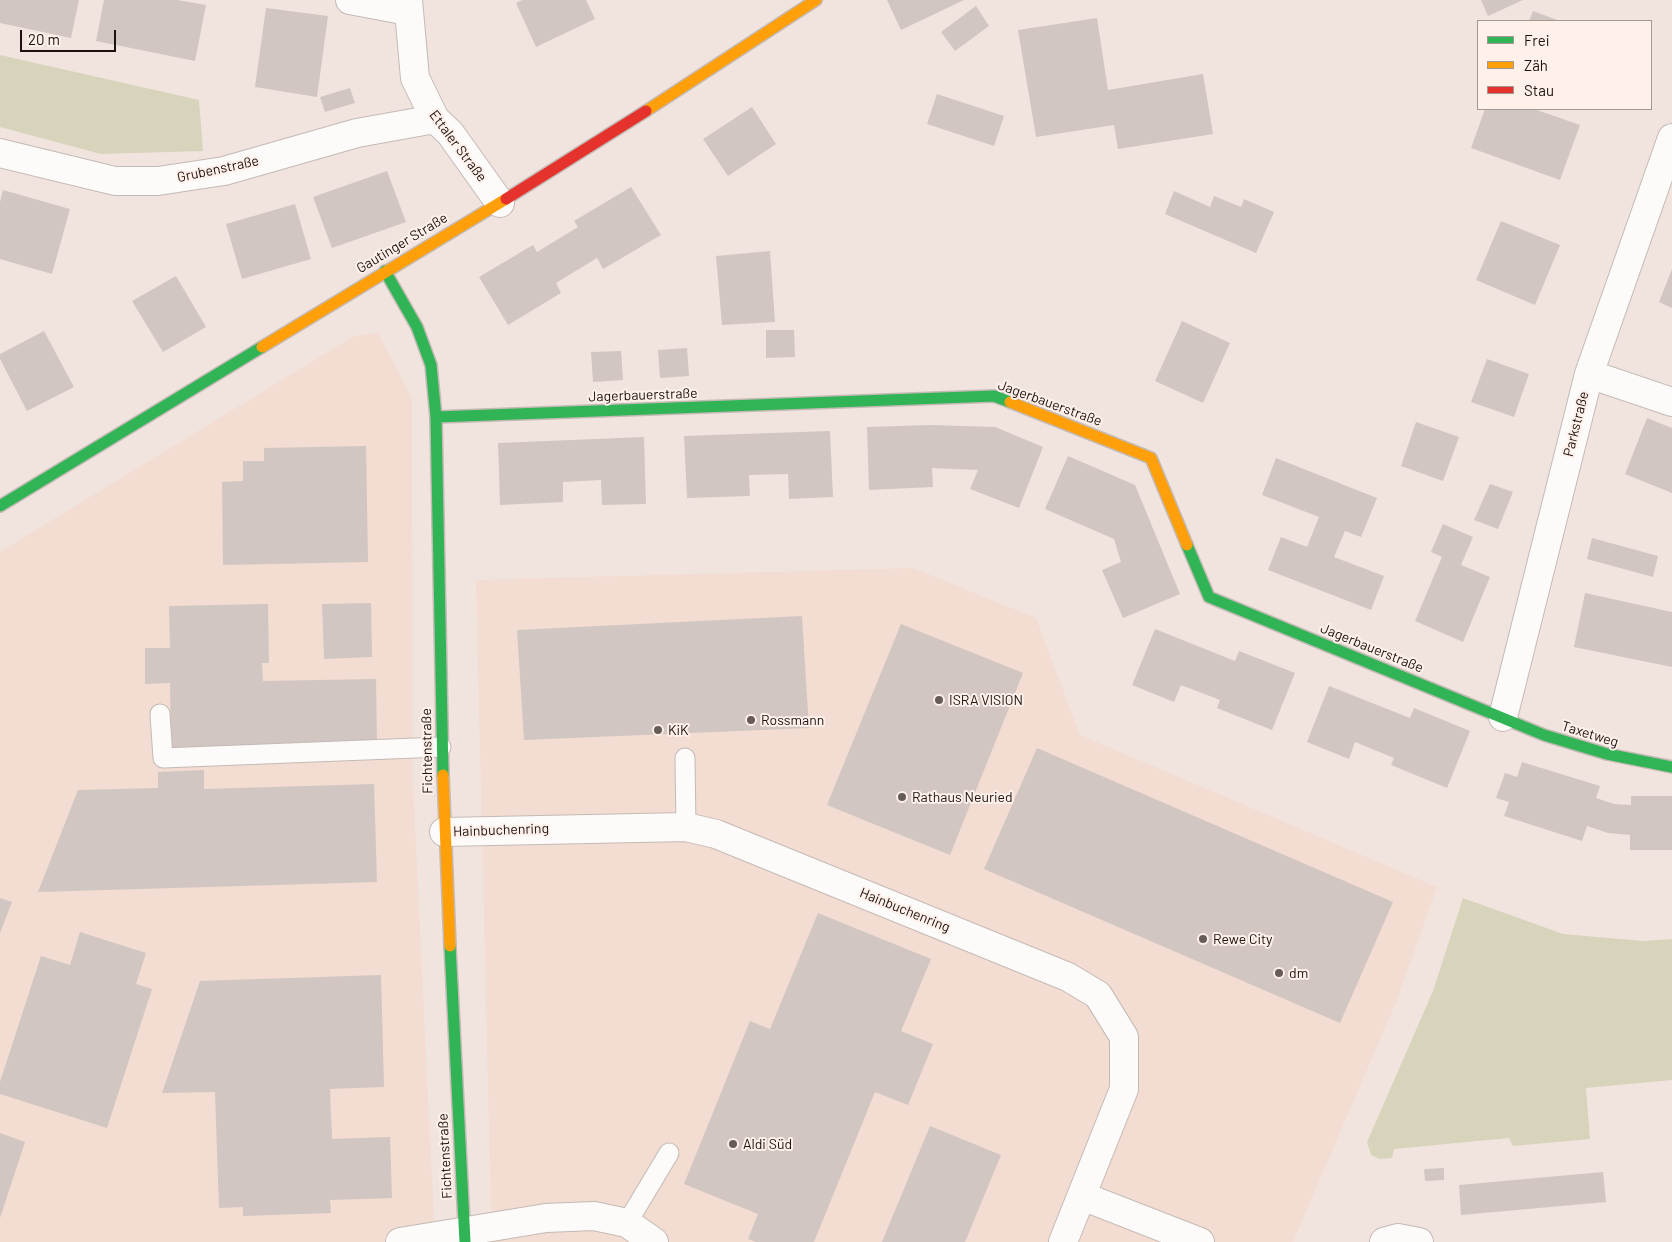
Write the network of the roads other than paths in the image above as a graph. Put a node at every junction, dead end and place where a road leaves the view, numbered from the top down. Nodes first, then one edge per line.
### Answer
1 (350, 0) edge
2 (816, 0) edge
3 (408, 6) edge
4 (435, 119) junction
5 (1672, 138) edge
6 (0, 153) edge
7 (500, 203) junction
8 (385, 271) junction
9 (1589, 374) junction
10 (1672, 402) edge
11 (436, 417) junction
12 (0, 506) edge
13 (160, 714) dead end
14 (1503, 717) junction
15 (441, 747) junction
16 (685, 758) dead end
17 (1672, 767) edge
18 (686, 826) junction
19 (444, 832) junction
20 (669, 1153) dead end
21 (1082, 1196) junction
22 (627, 1223) junction
23 (464, 1237) edge
24 (400, 1242) edge
25 (654, 1242) edge
26 (1063, 1242) edge
27 (1200, 1242) edge
28 (1384, 1242) edge
29 (1419, 1242) edge

1 - 3 street
2 - 7 street, Gautinger Straße
3 - 4 street, Ettaler Straße
4 - 6 street, Grubenstraße
4 - 7 street, Ettaler Straße
5 - 9 street, Parkstraße
7 - 8 street, Gautinger Straße
8 - 11 street, Fichtenstraße
8 - 12 street, Gautinger Straße
9 - 10 street
9 - 14 street, Parkstraße
11 - 14 street, Jagerbauerstraße
11 - 15 street, Fichtenstraße
13 - 15 lane
14 - 17 street, Taxetweg
15 - 19 street, Fichtenstraße
16 - 18 lane
18 - 19 street, Hainbuchenring
18 - 21 street, Hainbuchenring
19 - 23 street, Fichtenstraße
20 - 22 lane
21 - 26 street, Hainbuchenring
21 - 27 street
22 - 23 street
22 - 25 street
23 - 24 street
28 - 29 street

